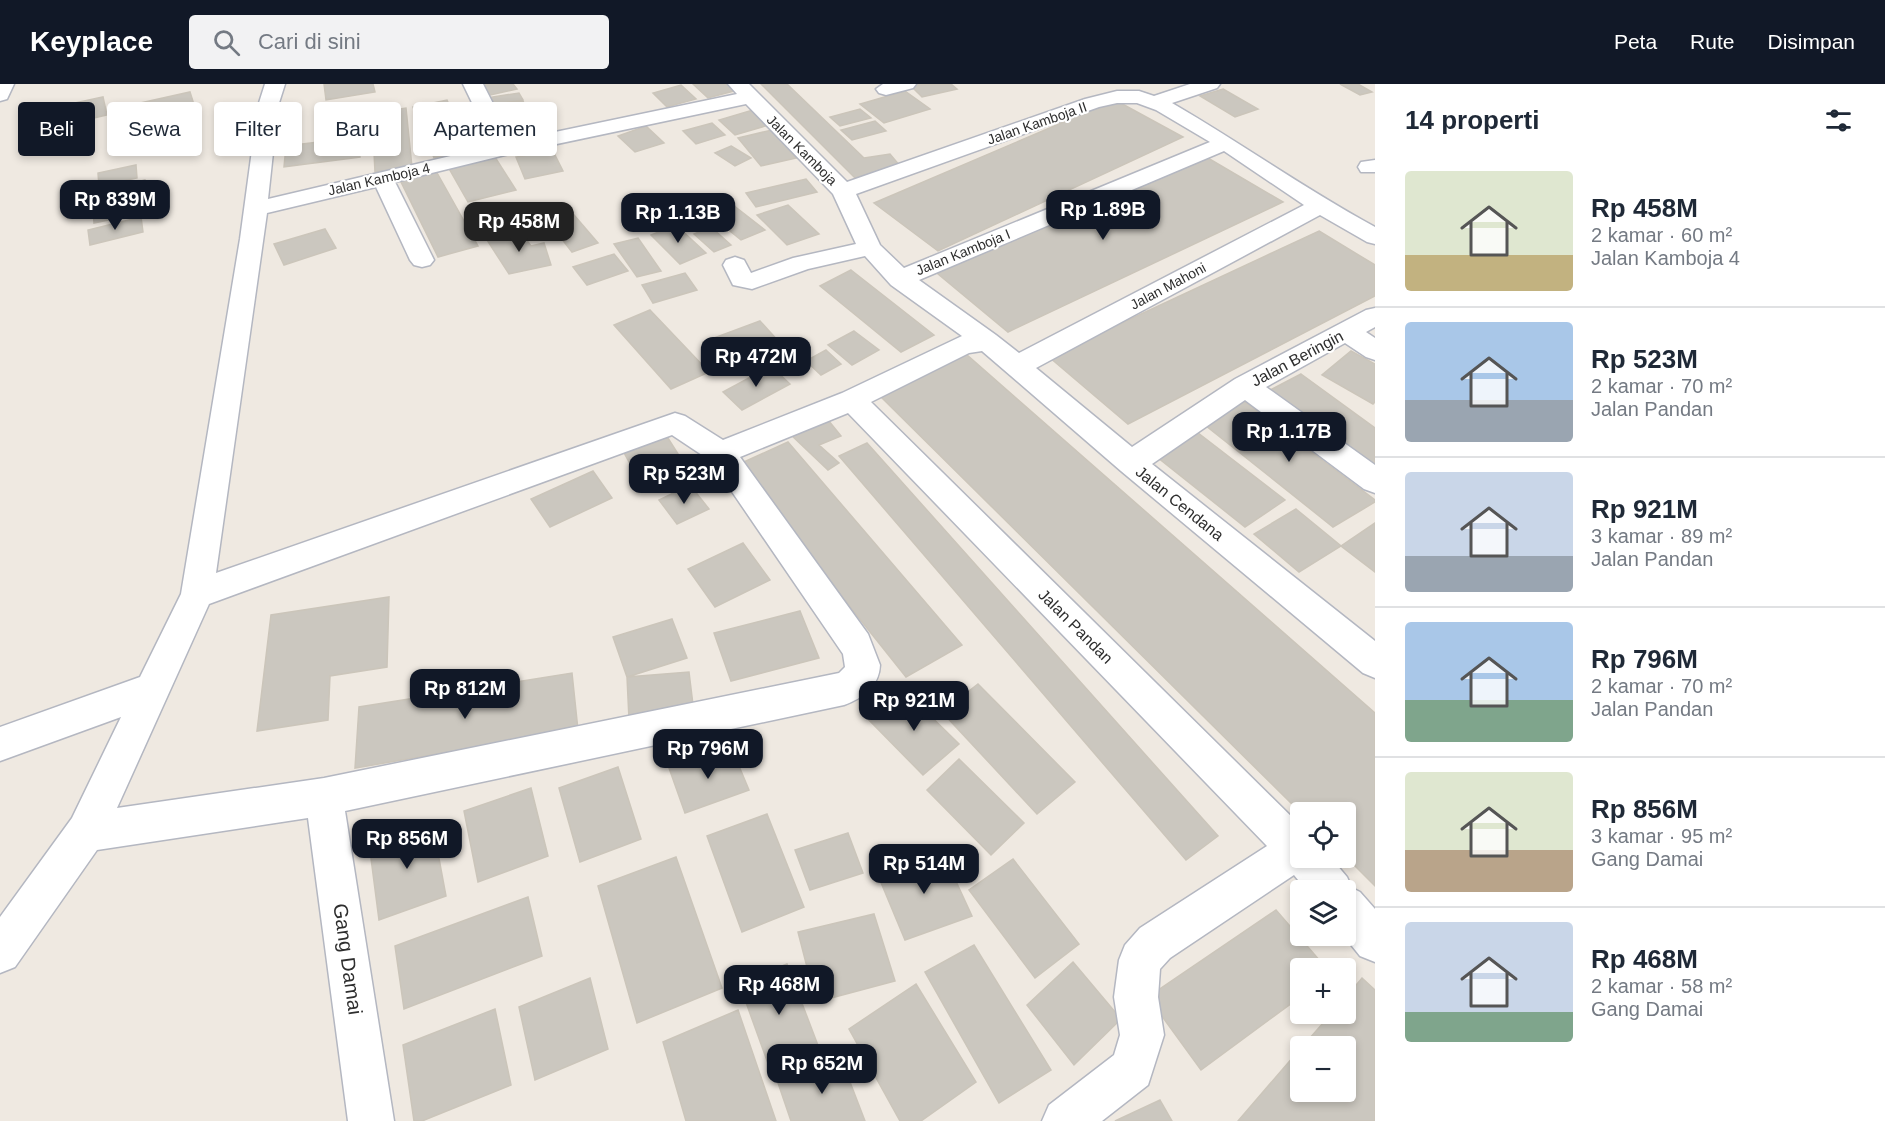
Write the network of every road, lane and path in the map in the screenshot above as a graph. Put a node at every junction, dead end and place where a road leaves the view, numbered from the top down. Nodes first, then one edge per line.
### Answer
1 (4, 84) edge
2 (274, 84) edge
3 (473, 84) edge
4 (906, 84) edge
5 (1210, 84) edge
6 (886, 89) dead end
7 (744, 90) edge
8 (0, 95) edge
9 (482, 102) edge
10 (1154, 102) junction
11 (557, 136) edge
12 (1226, 143) junction
13 (477, 156) edge
14 (383, 179) junction
15 (843, 191) junction
16 (1320, 206) junction
17 (255, 209) junction
18 (1375, 237) edge
19 (870, 248) junction
20 (422, 260) dead end
21 (735, 265) dead end
22 (900, 279) junction
23 (1375, 315) edge
24 (1347, 332) junction
25 (987, 341) junction
26 (1375, 351) edge
27 (1017, 366) junction
28 (1245, 386) junction
29 (852, 400) junction
30 (721, 453) junction
31 (1131, 463) junction
32 (1375, 482) edge
33 (196, 594) junction
34 (1375, 662) edge
35 (153, 689) junction
36 (0, 744) edge
37 (324, 797) junction
38 (86, 832) junction
39 (1290, 842) edge
40 (1290, 860) edge
41 (1314, 868) edge
42 (1324, 880) edge
43 (1356, 918) edge
44 (1375, 941) edge
45 (0, 951) edge
46 (371, 1121) edge
47 (1065, 1121) edge

1 - 8 street
2 - 17 street
3 - 9 street
4 - 6 street
5 - 10 street
7 - 11 street, Jalan Kamboja 4
7 - 15 street, Jalan Kamboja
10 - 12 street, Jalan Kamboja II
10 - 15 street, Jalan Kamboja II
12 - 16 street, Jalan Kamboja II
12 - 22 street, Jalan Kamboja I
13 - 14 street, Jalan Kamboja 4
14 - 17 street, Jalan Kamboja 4
14 - 20 street
15 - 19 street, Jalan Kamboja
16 - 18 street, Jalan Kamboja II
16 - 27 street, Jalan Mahoni
17 - 33 street
19 - 21 street
19 - 22 street, Jalan Kamboja
22 - 25 street, Jalan Kamboja
23 - 24 street, Jalan Beringin
24 - 26 street
24 - 28 street, Jalan Beringin
25 - 27 street, Jalan Cendana
25 - 29 street
27 - 31 street, Jalan Cendana
28 - 31 street, Jalan Beringin
28 - 32 street
29 - 30 street
29 - 39 street, Jalan Pandan
30 - 33 street
30 - 37 street
31 - 34 street, Jalan Cendana
33 - 35 street
35 - 36 street
35 - 38 street
37 - 38 street
37 - 46 street, Gang Damai
38 - 45 street
40 - 47 street
41 - 42 street, Jalan Pandan
43 - 44 street

